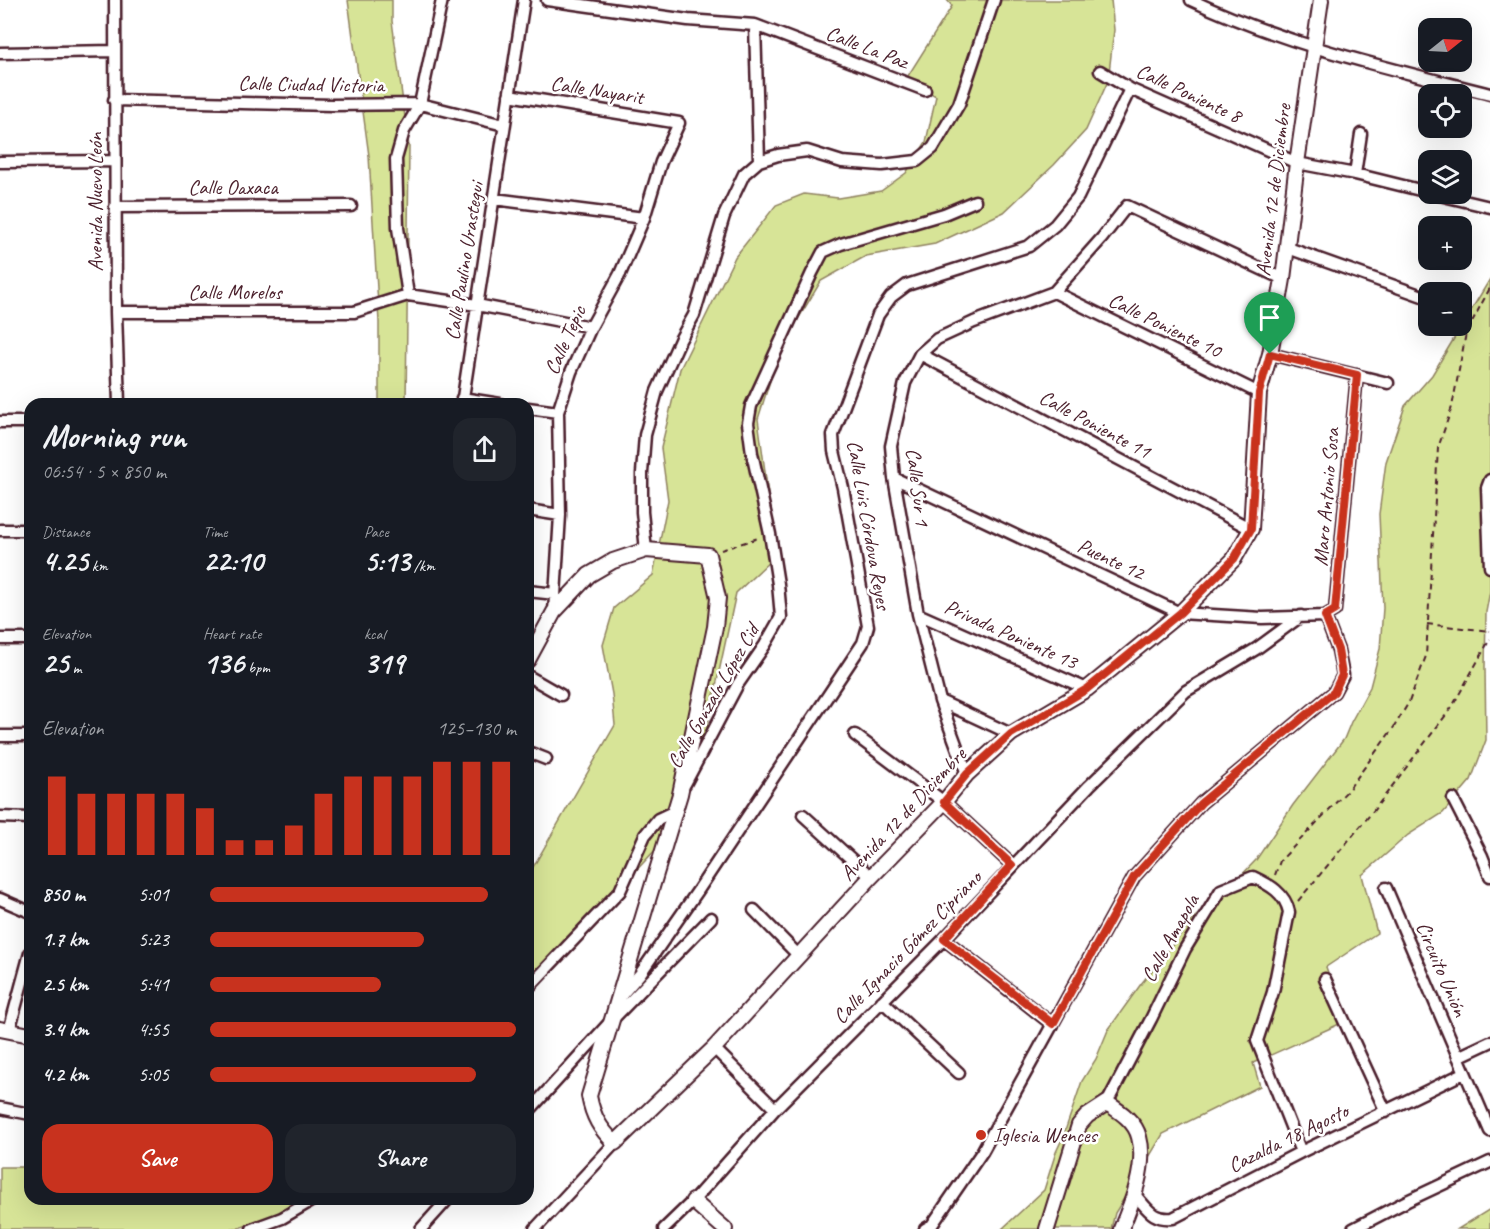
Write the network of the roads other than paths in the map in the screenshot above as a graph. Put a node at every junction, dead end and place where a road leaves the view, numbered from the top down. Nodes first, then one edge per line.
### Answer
1 (115, 0) edge
2 (442, 0) edge
3 (524, 0) edge
4 (547, 0) edge
5 (994, 0) edge
6 (1191, 0) edge
7 (1321, 0) edge
8 (755, 25) junction
9 (1314, 48) junction
10 (115, 51) junction
11 (0, 53) edge
12 (1100, 71) dead end
13 (1130, 89) junction
14 (925, 90) dead end
15 (1490, 94) edge
16 (509, 95) junction
17 (114, 100) junction
18 (420, 104) junction
19 (680, 123) joint
20 (504, 125) junction
21 (1361, 134) dead end
22 (114, 161) junction
23 (759, 161) junction
24 (0, 162) edge
25 (1297, 163) junction
26 (1355, 174) junction
27 (1418, 190) edge
28 (494, 199) junction
29 (975, 201) dead end
30 (1472, 203) edge
31 (351, 206) dead end
32 (115, 207) junction
33 (1490, 207) edge
34 (644, 218) junction
35 (1288, 248) junction
36 (1283, 279) junction
37 (1054, 292) junction
38 (1418, 294) edge
39 (408, 295) junction
40 (477, 305) junction
41 (116, 312) junction
42 (591, 327) junction
43 (920, 354) junction
44 (1270, 354) junction
45 (1357, 375) junction
46 (1388, 383) dead end
47 (1259, 393) junction
48 (119, 398) edge
49 (462, 398) edge
50 (534, 409) edge
51 (558, 412) junction
52 (0, 422) edge
53 (24, 422) edge
54 (894, 478) junction
55 (1490, 480) edge
56 (534, 511) edge
57 (560, 515) junction
58 (1251, 529) junction
59 (0, 530) edge
60 (24, 530) edge
61 (652, 551) junction
62 (1490, 567) edge
63 (534, 592) edge
64 (555, 594) junction
65 (554, 612) junction
66 (1180, 613) junction
67 (918, 614) junction
68 (1301, 616) junction
69 (1325, 616) junction
70 (0, 639) edge
71 (24, 639) edge
72 (534, 649) edge
73 (534, 679) edge
74 (1087, 689) junction
75 (561, 695) dead end
76 (940, 701) junction
77 (1011, 734) junction
78 (855, 735) dead end
79 (0, 736) edge
80 (24, 736) edge
81 (534, 754) edge
82 (546, 759) dead end
83 (967, 774) junction
84 (680, 794) junction
85 (1453, 799) dead end
86 (944, 802) junction
87 (675, 811) junction
88 (803, 815) dead end
89 (0, 817) edge
90 (24, 818) edge
91 (1486, 854) edge
92 (1012, 865) junction
93 (1490, 876) edge
94 (871, 877) junction
95 (1386, 888) dead end
96 (0, 899) edge
97 (24, 909) edge
98 (754, 909) dead end
99 (711, 918) dead end
100 (944, 939) junction
101 (799, 956) junction
102 (24, 971) edge
103 (1325, 980) dead end
104 (534, 982) edge
105 (625, 1000) junction
106 (882, 1001) junction
107 (611, 1021) junction
108 (1053, 1024) junction
109 (5, 1030) edge
110 (24, 1034) edge
111 (1490, 1042) edge
112 (714, 1047) junction
113 (1458, 1057) junction
114 (959, 1073) dead end
115 (1464, 1073) junction
116 (534, 1105) edge
117 (1112, 1106) junction
118 (0, 1108) edge
119 (775, 1109) junction
120 (1386, 1112) junction
121 (24, 1113) edge
122 (1490, 1131) edge
123 (615, 1143) junction
124 (1301, 1152) junction
125 (1490, 1162) edge
126 (1135, 1195) junction
127 (693, 1201) junction
128 (304, 1205) edge
129 (443, 1205) edge
130 (252, 1229) edge
131 (421, 1229) edge
132 (535, 1229) edge
133 (664, 1229) edge
134 (725, 1229) edge
135 (925, 1229) edge
136 (1047, 1229) edge
137 (1121, 1229) edge
138 (1353, 1229) edge

1 - 10 street, Avenida Nuevo León
2 - 18 street
3 - 16 street, Calle Paulino Urastegui
4 - 8 street, Calle La Paz
5 - 23 street
6 - 9 street
7 - 9 street, Avenida 12 de Diciembre
8 - 14 street, Calle La Paz
8 - 23 street
9 - 15 street
9 - 25 street, Avenida 12 de Diciembre
10 - 11 street
10 - 17 street, Avenida Nuevo León
12 - 13 street, Calle Poniente 8
13 - 25 street, Calle Poniente 8
13 - 105 street, Calle Luis Córdova Reyes
16 - 19 street, Calle Nayarit
16 - 20 street, Calle Paulino Urastegui
17 - 18 street, Calle Ciudad Victoria
17 - 22 street, Avenida Nuevo León
18 - 20 street, Calle Ciudad Victoria
18 - 39 street
19 - 34 street, Calle Tepic
20 - 28 street, Calle Paulino Urastegui
21 - 26 street
22 - 24 street
22 - 32 street, Avenida Nuevo León
23 - 61 street
25 - 26 street, Calle Poniente 8
25 - 35 street, Avenida 12 de Diciembre
26 - 27 street, Calle Poniente 8
28 - 34 street
28 - 40 street, Calle Paulino Urastegui
29 - 84 street, Calle Gonzalo López Cid
30 - 33 street
31 - 32 street, Calle Oaxaca
32 - 41 street, Avenida Nuevo León
34 - 42 street, Calle Tepic
35 - 36 street, Avenida 12 de Diciembre
35 - 38 street
36 - 37 street, Calle Sur 1
36 - 44 street, Avenida 12 de Diciembre
37 - 43 street, Calle Sur 1
37 - 47 street, Calle Poniente 10
39 - 40 street
39 - 41 street, Calle Morelos
40 - 42 street
40 - 49 street, Calle Paulino Urastegui
41 - 48 street, Avenida Nuevo León
42 - 51 street, Calle Tepic
43 - 54 street, Calle Sur 1
43 - 58 street, Calle Poniente 11
44 - 45 street
44 - 47 street, Avenida 12 de Diciembre
45 - 46 street
45 - 69 street, Maro Antonio Sosa
47 - 58 street, Avenida 12 de Diciembre
50 - 51 street
51 - 57 street, Calle Tepic
52 - 53 street
54 - 66 street, Puente 12
54 - 67 street, Calle Sur 1
55 - 62 street
56 - 57 street
57 - 64 street, Calle Tepic
58 - 66 street, Avenida 12 de Diciembre
59 - 60 street
61 - 65 street
61 - 84 street
63 - 64 street
64 - 65 street, Calle Tepic
65 - 72 street, Calle Tepic
66 - 68 street, Puente 12
66 - 74 street, Avenida 12 de Diciembre
67 - 74 street, Privada Poniente 13
67 - 76 street, Calle Sur 1
68 - 69 street, Puente 12
68 - 92 street, Calle Ignacio Gómez Cipriano
69 - 108 street
70 - 71 street
73 - 75 street
74 - 77 street, Avenida 12 de Diciembre
76 - 77 street
76 - 83 street, Calle Sur 1
77 - 83 street, Avenida 12 de Diciembre
78 - 86 street
79 - 80 street
81 - 82 street
83 - 86 street, Avenida 12 de Diciembre
84 - 87 street
85 - 91 street
86 - 92 street
86 - 94 street, Avenida 12 de Diciembre
87 - 104 street
87 - 105 street
88 - 94 street
89 - 90 street
91 - 93 street
92 - 100 street, Calle Ignacio Gómez Cipriano
94 - 101 street, Avenida 12 de Diciembre
95 - 113 street, Circuito Unión
96 - 97 street
98 - 101 street
99 - 105 street
100 - 106 street, Calle Ignacio Gómez Cipriano
100 - 108 street
101 - 112 street, Avenida 12 de Diciembre
102 - 109 street
103 - 120 street
105 - 107 street
106 - 114 street
106 - 119 street, Calle Ignacio Gómez Cipriano
107 - 116 street
107 - 123 street
108 - 135 street
109 - 110 street
111 - 113 street
112 - 119 street
112 - 123 street, Avenida 12 de Diciembre
113 - 115 street, Circuito Unión
115 - 120 street, Cazalda 18 Agosto
115 - 122 street, Circuito Unión
117 - 124 street, Calle Amapola
117 - 126 street
117 - 136 street, Calle Amapola
118 - 121 street
119 - 127 street, Calle Ignacio Gómez Cipriano
120 - 124 street, Cazalda 18 Agosto
123 - 132 street, Avenida 12 de Diciembre
124 - 126 street, Cazalda 18 Agosto
125 - 138 street
126 - 137 street
127 - 133 street, Calle Ignacio Gómez Cipriano
127 - 134 street
128 - 130 street
129 - 131 street

